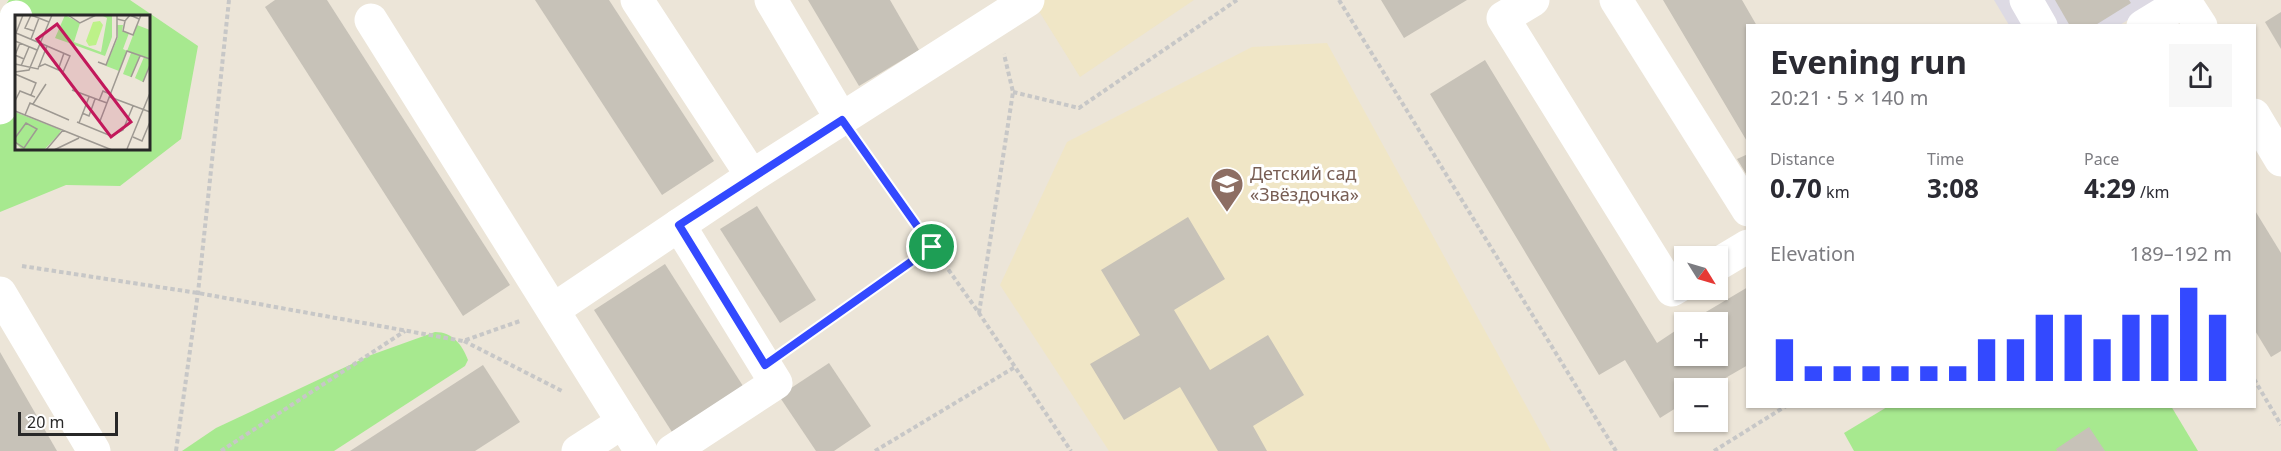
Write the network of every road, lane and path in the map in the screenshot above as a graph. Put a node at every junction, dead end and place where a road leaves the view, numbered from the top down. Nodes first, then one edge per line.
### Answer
1 (39, 0) edge
2 (230, 0) edge
3 (637, 0) edge
4 (771, 0) edge
5 (1028, 0) edge
6 (1237, 0) edge
7 (1339, 0) edge
8 (1533, 0) edge
9 (1616, 0) edge
10 (2026, 0) edge
11 (2189, 7) edge
12 (17, 15) edge
13 (996, 19) junction
14 (370, 20) dead end
15 (2040, 24) edge
16 (2148, 24) edge
17 (15, 28) edge
18 (1013, 92) junction
19 (0, 108) edge
20 (2256, 118) edge
21 (842, 120) junction
22 (2281, 160) edge
23 (752, 176) junction
24 (1746, 207) edge
25 (679, 225) junction
26 (932, 247) junction
27 (1746, 247) edge
28 (1728, 258) edge
29 (6, 279) edge
30 (1674, 289) edge
31 (198, 292) junction
32 (553, 310) junction
33 (979, 313) junction
34 (406, 330) junction
35 (463, 341) junction
36 (765, 365) junction
37 (1015, 367) junction
38 (2256, 382) edge
39 (570, 395) dead end
40 (1783, 408) edge
41 (623, 422) junction
42 (2281, 425) edge
43 (94, 451) edge
44 (176, 451) edge
45 (220, 451) edge
46 (578, 451) edge
47 (641, 451) edge
48 (672, 451) edge
49 (875, 451) edge
50 (1071, 451) edge
51 (1616, 451) edge
52 (1714, 451) edge

1 - 12 lane
2 - 31 path
3 - 23 lane
4 - 21 lane
5 - 13 lane
6 - 18 path
7 - 51 path
8 - 30 lane
9 - 24 lane
10 - 15 lane
11 - 16 lane
13 - 18 path
13 - 21 lane
14 - 32 lane
17 - 19 lane
18 - 33 path
20 - 22 lane
21 - 23 lane
21 - 26 path
23 - 25 lane
25 - 32 lane
25 - 36 lane
26 - 33 path
26 - 36 path
27 - 28 lane
29 - 31 path
29 - 43 lane
31 - 34 path
31 - 44 path
32 - 35 path
32 - 41 lane
33 - 37 path
34 - 35 path
34 - 45 path
35 - 39 path
36 - 48 lane
37 - 49 path
37 - 50 path
38 - 42 path
40 - 52 path
41 - 46 lane
41 - 47 lane

